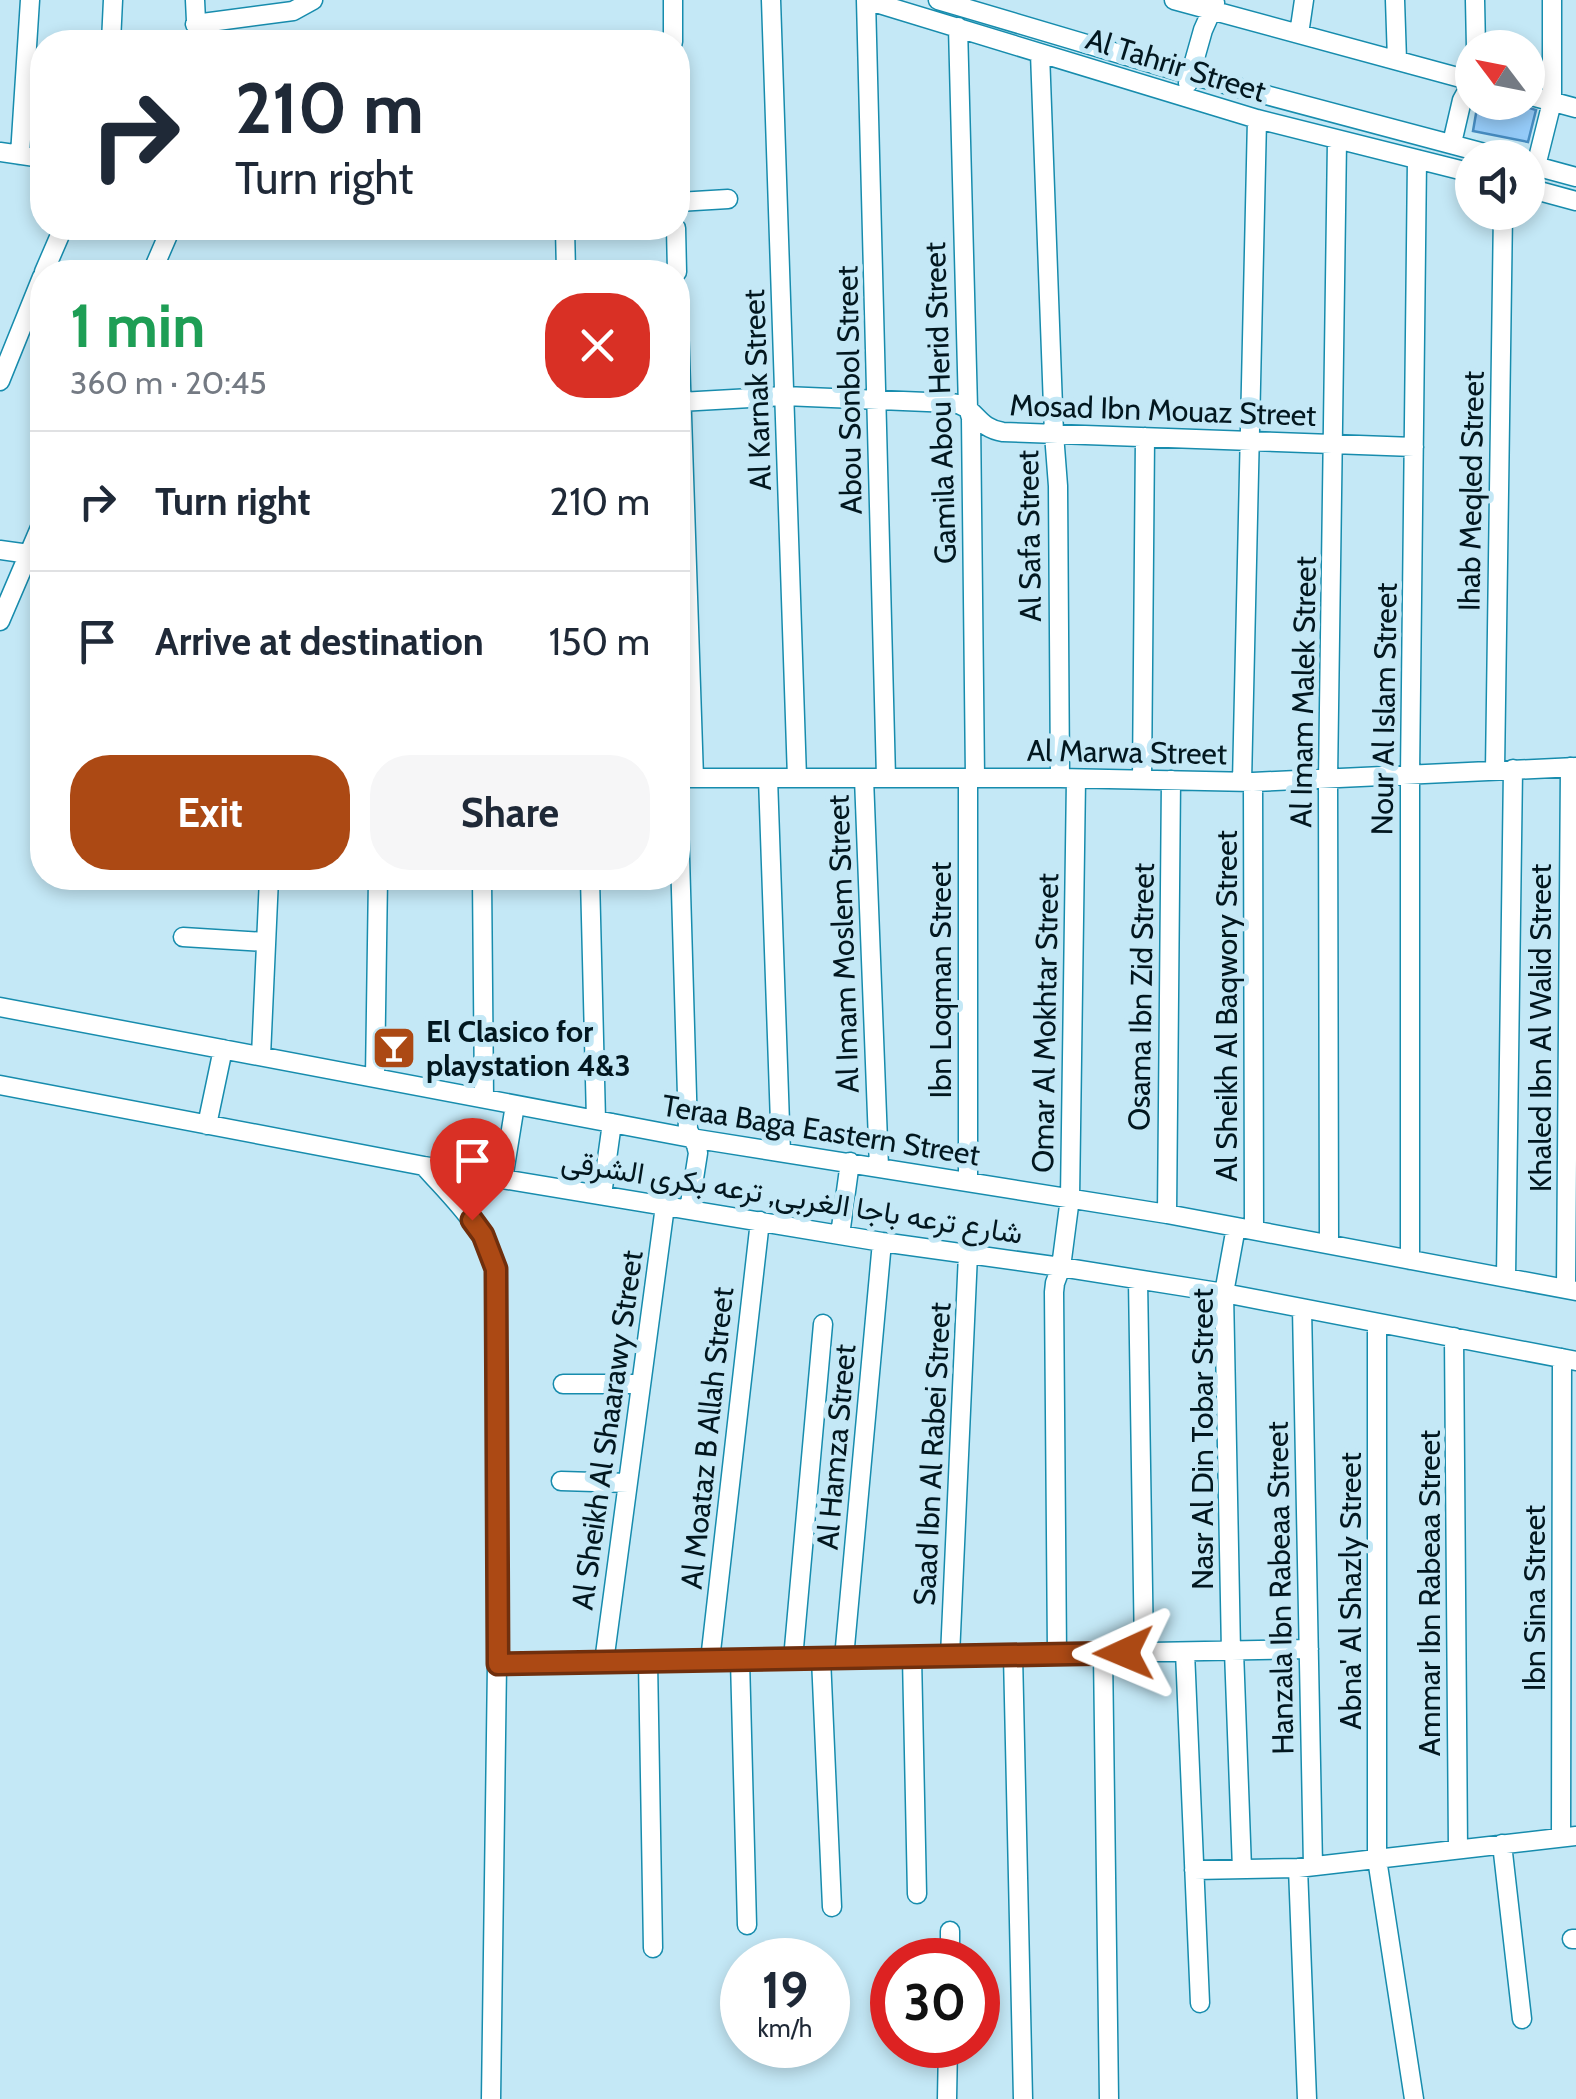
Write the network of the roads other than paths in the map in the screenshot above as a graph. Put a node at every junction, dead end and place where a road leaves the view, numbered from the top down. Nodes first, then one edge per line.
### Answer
1 (30, 0) edge
2 (114, 0) edge
3 (195, 0) edge
4 (313, 0) edge
5 (673, 0) edge
6 (771, 0) edge
7 (866, 0) edge
8 (938, 0) edge
9 (1174, 0) edge
10 (1304, 0) edge
11 (1395, 0) edge
12 (1475, 0) edge
13 (1552, 0) edge
14 (1214, 6) edge
15 (958, 27) junction
16 (112, 30) edge
17 (196, 30) edge
18 (210, 30) edge
19 (673, 30) edge
20 (1476, 30) edge
21 (1299, 34) junction
22 (1040, 52) junction
23 (1396, 60) junction
24 (1190, 75) junction
25 (1455, 77) edge
26 (1184, 98) junction
27 (1545, 100) edge
28 (1552, 102) junction
29 (1576, 108) edge
30 (1257, 119) junction
31 (1457, 120) edge
32 (1338, 140) junction
33 (1540, 140) edge
34 (1452, 144) junction
35 (1455, 145) edge
36 (0, 152) edge
37 (20, 155) junction
38 (30, 156) edge
39 (1417, 160) junction
40 (1455, 169) edge
41 (1545, 169) edge
42 (1576, 178) edge
43 (1545, 193) edge
44 (728, 199) dead end
45 (690, 201) edge
46 (1576, 201) edge
47 (1503, 230) edge
48 (30, 309) edge
49 (0, 381) edge
50 (784, 396) junction
51 (877, 400) junction
52 (690, 401) edge
53 (968, 408) junction
54 (1054, 434) junction
55 (1145, 437) junction
56 (1250, 441) junction
57 (1334, 444) junction
58 (1414, 447) junction
59 (0, 550) edge
60 (29, 554) joint
61 (0, 622) edge
62 (1573, 767) edge
63 (1504, 770) junction
64 (1410, 774) junction
65 (690, 778) edge
66 (768, 778) junction
67 (798, 778) junction
68 (864, 778) junction
69 (886, 778) junction
70 (971, 778) junction
71 (1068, 778) junction
72 (1328, 779) junction
73 (1142, 780) junction
74 (1171, 780) junction
75 (1248, 782) junction
76 (268, 890) edge
77 (378, 890) edge
78 (482, 890) edge
79 (591, 890) edge
80 (681, 890) edge
81 (183, 937) dead end
82 (266, 942) junction
83 (0, 1007) edge
84 (223, 1049) junction
85 (261, 1056) junction
86 (375, 1077) junction
87 (0, 1085) edge
88 (484, 1098) junction
89 (515, 1104) junction
90 (604, 1122) junction
91 (208, 1124) junction
92 (692, 1138) junction
93 (781, 1152) junction
94 (850, 1162) junction
95 (424, 1166) junction
96 (879, 1167) junction
97 (503, 1179) junction
98 (968, 1181) junction
99 (602, 1195) junction
100 (1070, 1198) junction
101 (665, 1206) junction
102 (690, 1210) junction
103 (1167, 1214) junction
104 (760, 1221) junction
105 (1245, 1228) junction
106 (840, 1234) junction
107 (882, 1242) junction
108 (1329, 1244) junction
109 (968, 1254) junction
110 (1410, 1260) junction
111 (1061, 1267) junction
112 (1506, 1277) junction
113 (1138, 1280) junction
114 (1571, 1290) edge
115 (1224, 1294) junction
116 (1302, 1308) junction
117 (1377, 1323) junction
118 (823, 1324) dead end
119 (1454, 1338) junction
120 (1569, 1360) edge
121 (563, 1384) dead end
122 (642, 1384) junction
123 (561, 1481) dead end
124 (628, 1483) junction
125 (1309, 1650) junction
126 (1232, 1651) junction
127 (1144, 1652) junction
128 (1185, 1652) junction
129 (1104, 1653) junction
130 (1057, 1654) junction
131 (1012, 1655) junction
132 (912, 1656) junction
133 (950, 1656) junction
134 (821, 1658) junction
135 (844, 1658) junction
136 (793, 1659) junction
137 (710, 1660) junction
138 (740, 1660) junction
139 (604, 1662) junction
140 (648, 1662) junction
141 (498, 1664) junction
142 (1568, 1836) edge
143 (1502, 1844) junction
144 (1458, 1849) junction
145 (1377, 1859) junction
146 (1306, 1867) junction
147 (1242, 1869) junction
148 (1194, 1870) junction
149 (918, 1894) dead end
150 (832, 1906) dead end
151 (747, 1925) dead end
152 (950, 1931) dead end
153 (950, 1938) edge
154 (654, 1948) dead end
155 (1200, 2003) dead end
156 (1522, 2019) dead end
157 (948, 2068) edge
158 (491, 2099) edge
159 (947, 2099) edge
160 (1023, 2099) edge
161 (1109, 2099) edge
162 (1308, 2099) edge
163 (1414, 2099) edge

1 - 37 street
2 - 16 street
3 - 17 street
4 - 18 street
5 - 19 street
6 - 50 street, Al Karnak Street
7 - 15 street, Al Tahrir Street
7 - 51 street, Abou Sonbol Street
8 - 24 street, Al Tahrir Street
9 - 14 street
10 - 21 street
11 - 23 street
12 - 20 street
13 - 28 street
14 - 21 street
14 - 24 street
15 - 22 street, Al Tahrir Street
15 - 53 street, Gamila Abou Herid Street
21 - 23 street
22 - 26 street, Al Tahrir Street
22 - 54 street, Al Safa Street
23 - 25 street
24 - 26 street
24 - 34 street, Al Tahrir Street
26 - 30 street, Al Tahrir Street
27 - 28 street
28 - 29 street
28 - 33 street
30 - 32 street, Al Tahrir Street
30 - 56 street, Al Sheikh Al Baqwory Street
31 - 34 street
32 - 39 street, Al Tahrir Street
32 - 57 street, Al Imam Malek Street
34 - 35 street, Al Tahrir Street
36 - 37 street
37 - 38 street
39 - 40 street, Al Tahrir Street
39 - 58 street, Nour Al Islam Street
41 - 42 street
43 - 46 street
44 - 45 street
47 - 63 street, Ihab Meqled Street
48 - 49 street
50 - 51 street, Mosad Ibn Mouaz Street
50 - 52 street, Mosad Ibn Mouaz Street
50 - 67 street, Al Karnak Street
51 - 53 street, Mosad Ibn Mouaz Street
51 - 69 street, Abou Sonbol Street
53 - 54 street, Mosad Ibn Mouaz Street
53 - 70 street, Gamila Abou Herid Street
54 - 55 street, Mosad Ibn Mouaz Street
54 - 71 street, Al Safa Street
55 - 56 street, Mosad Ibn Mouaz Street
55 - 73 street
56 - 57 street, Mosad Ibn Mouaz Street
56 - 75 street, Al Sheikh Al Baqwory Street
57 - 58 street, Mosad Ibn Mouaz Street
57 - 72 street, Al Imam Malek Street
58 - 64 street, Nour Al Islam Street
59 - 60 street
60 - 61 street
62 - 63 street, Al Marwa Street
62 - 114 street, Khaled Ibn Al Walid Street
63 - 64 street, Al Marwa Street
63 - 112 street, Ihab Meqled Street
64 - 72 street, Al Marwa Street
64 - 110 street, Nour Al Islam Street
65 - 66 street, Al Marwa Street
66 - 67 street, Al Marwa Street
66 - 93 street
67 - 68 street, Al Marwa Street
68 - 69 street, Al Marwa Street
68 - 96 street, Al Imam Moslem Street
69 - 70 street, Al Marwa Street
70 - 71 street, Al Marwa Street
70 - 98 street, Ibn Loqman Street
71 - 73 street, Al Marwa Street
71 - 100 street, Omar Al Mokhtar Street
72 - 75 street, Al Marwa Street
72 - 108 street, Al Imam Malek Street
73 - 74 street, Al Marwa Street
74 - 75 street, Al Marwa Street
74 - 103 street, Osama Ibn Zid Street
75 - 105 street, Al Sheikh Al Baqwory Street
76 - 82 street
77 - 86 street
78 - 88 street
79 - 90 street
80 - 92 street
81 - 82 street
82 - 85 street
83 - 84 street, Teraa Baga Eastern Street
84 - 85 street, Teraa Baga Eastern Street
84 - 91 street
85 - 86 street, Teraa Baga Eastern Street
86 - 88 street, Teraa Baga Eastern Street
87 - 91 street, شارع ترعه باجا الغربى, ترعه بكرى الشرقى
88 - 89 street, Teraa Baga Eastern Street
89 - 90 street, Teraa Baga Eastern Street
89 - 97 street
90 - 92 street, Teraa Baga Eastern Street
90 - 99 street
91 - 95 street, شارع ترعه باجا الغربى, ترعه بكرى الشرقى
92 - 93 street, Teraa Baga Eastern Street
92 - 102 street
93 - 94 street, Teraa Baga Eastern Street
94 - 96 street, Teraa Baga Eastern Street
94 - 106 street
95 - 97 street, شارع ترعه باجا الغربى, ترعه بكرى الشرقى
95 - 141 street
96 - 98 street, Teraa Baga Eastern Street
97 - 99 street, شارع ترعه باجا الغربى, ترعه بكرى الشرقى
98 - 100 street, Teraa Baga Eastern Street
99 - 101 street, شارع ترعه باجا الغربى, ترعه بكرى الشرقى
100 - 103 street, Teraa Baga Eastern Street
100 - 111 street, Omar Al Mokhtar Street
101 - 102 street, شارع ترعه باجا الغربى, ترعه بكرى الشرقى
101 - 122 street, Al Sheikh Al Shaarawy Street
102 - 104 street, شارع ترعه باجا الغربى, ترعه بكرى الشرقى
103 - 105 street, Teraa Baga Eastern Street
104 - 106 street, شارع ترعه باجا الغربى, ترعه بكرى الشرقى
104 - 137 street, Al Moataz B Allah Street
105 - 108 street, Teraa Baga Eastern Street
105 - 115 street, Nasr Al Din Tobar Street
106 - 107 street, شارع ترعه باجا الغربى, ترعه بكرى الشرقى
107 - 109 street, شارع ترعه باجا الغربى, ترعه بكرى الشرقى
107 - 135 street, Al Hamza Street
108 - 110 street, Teraa Baga Eastern Street
109 - 111 street, شارع ترعه باجا الغربى, ترعه بكرى الشرقى
109 - 133 street, Saad Ibn Al Rabei Street
110 - 112 street, Teraa Baga Eastern Street
111 - 113 street, شارع ترعه باجا الغربى, ترعه بكرى الشرقى
111 - 130 street, Omar Al Mokhtar Street
112 - 114 street, Teraa Baga Eastern Street
113 - 115 street, شارع ترعه باجا الغربى, ترعه بكرى الشرقى
113 - 127 street
115 - 116 street, شارع ترعه باجا الغربى, ترعه بكرى الشرقى
115 - 126 street, Nasr Al Din Tobar Street
116 - 117 street, شارع ترعه باجا الغربى, ترعه بكرى الشرقى
116 - 125 street, Hanzala Ibn Rabeaa Street
117 - 119 street, شارع ترعه باجا الغربى, ترعه بكرى الشرقى
117 - 145 street, Abna' Al Shazly Street
118 - 136 street
119 - 120 street, شارع ترعه باجا الغربى, ترعه بكرى الشرقى
119 - 144 street, Ammar Ibn Rabeaa Street
120 - 142 street, Ibn Sina Street
121 - 122 street
122 - 124 street, Al Sheikh Al Shaarawy Street
123 - 124 street
124 - 139 street, Al Sheikh Al Shaarawy Street
125 - 126 street
125 - 146 street, Hanzala Ibn Rabeaa Street
126 - 128 street
126 - 147 street, Nasr Al Din Tobar Street
127 - 128 street
127 - 129 street
128 - 148 street
129 - 130 street
129 - 161 street
130 - 131 street
131 - 133 street
131 - 160 street
132 - 133 street
132 - 135 street
132 - 149 street
134 - 135 street
134 - 136 street
134 - 150 street
136 - 138 street
137 - 138 street
137 - 140 street
138 - 151 street
139 - 140 street
139 - 141 street
140 - 154 street
141 - 158 street
142 - 143 street
143 - 144 street
143 - 156 street
144 - 145 street
145 - 146 street
145 - 163 street, Abna' Al Shazly Street
146 - 147 street
146 - 162 street, Hanzala Ibn Rabeaa Street
147 - 148 street
148 - 155 street
152 - 153 street
157 - 159 street

